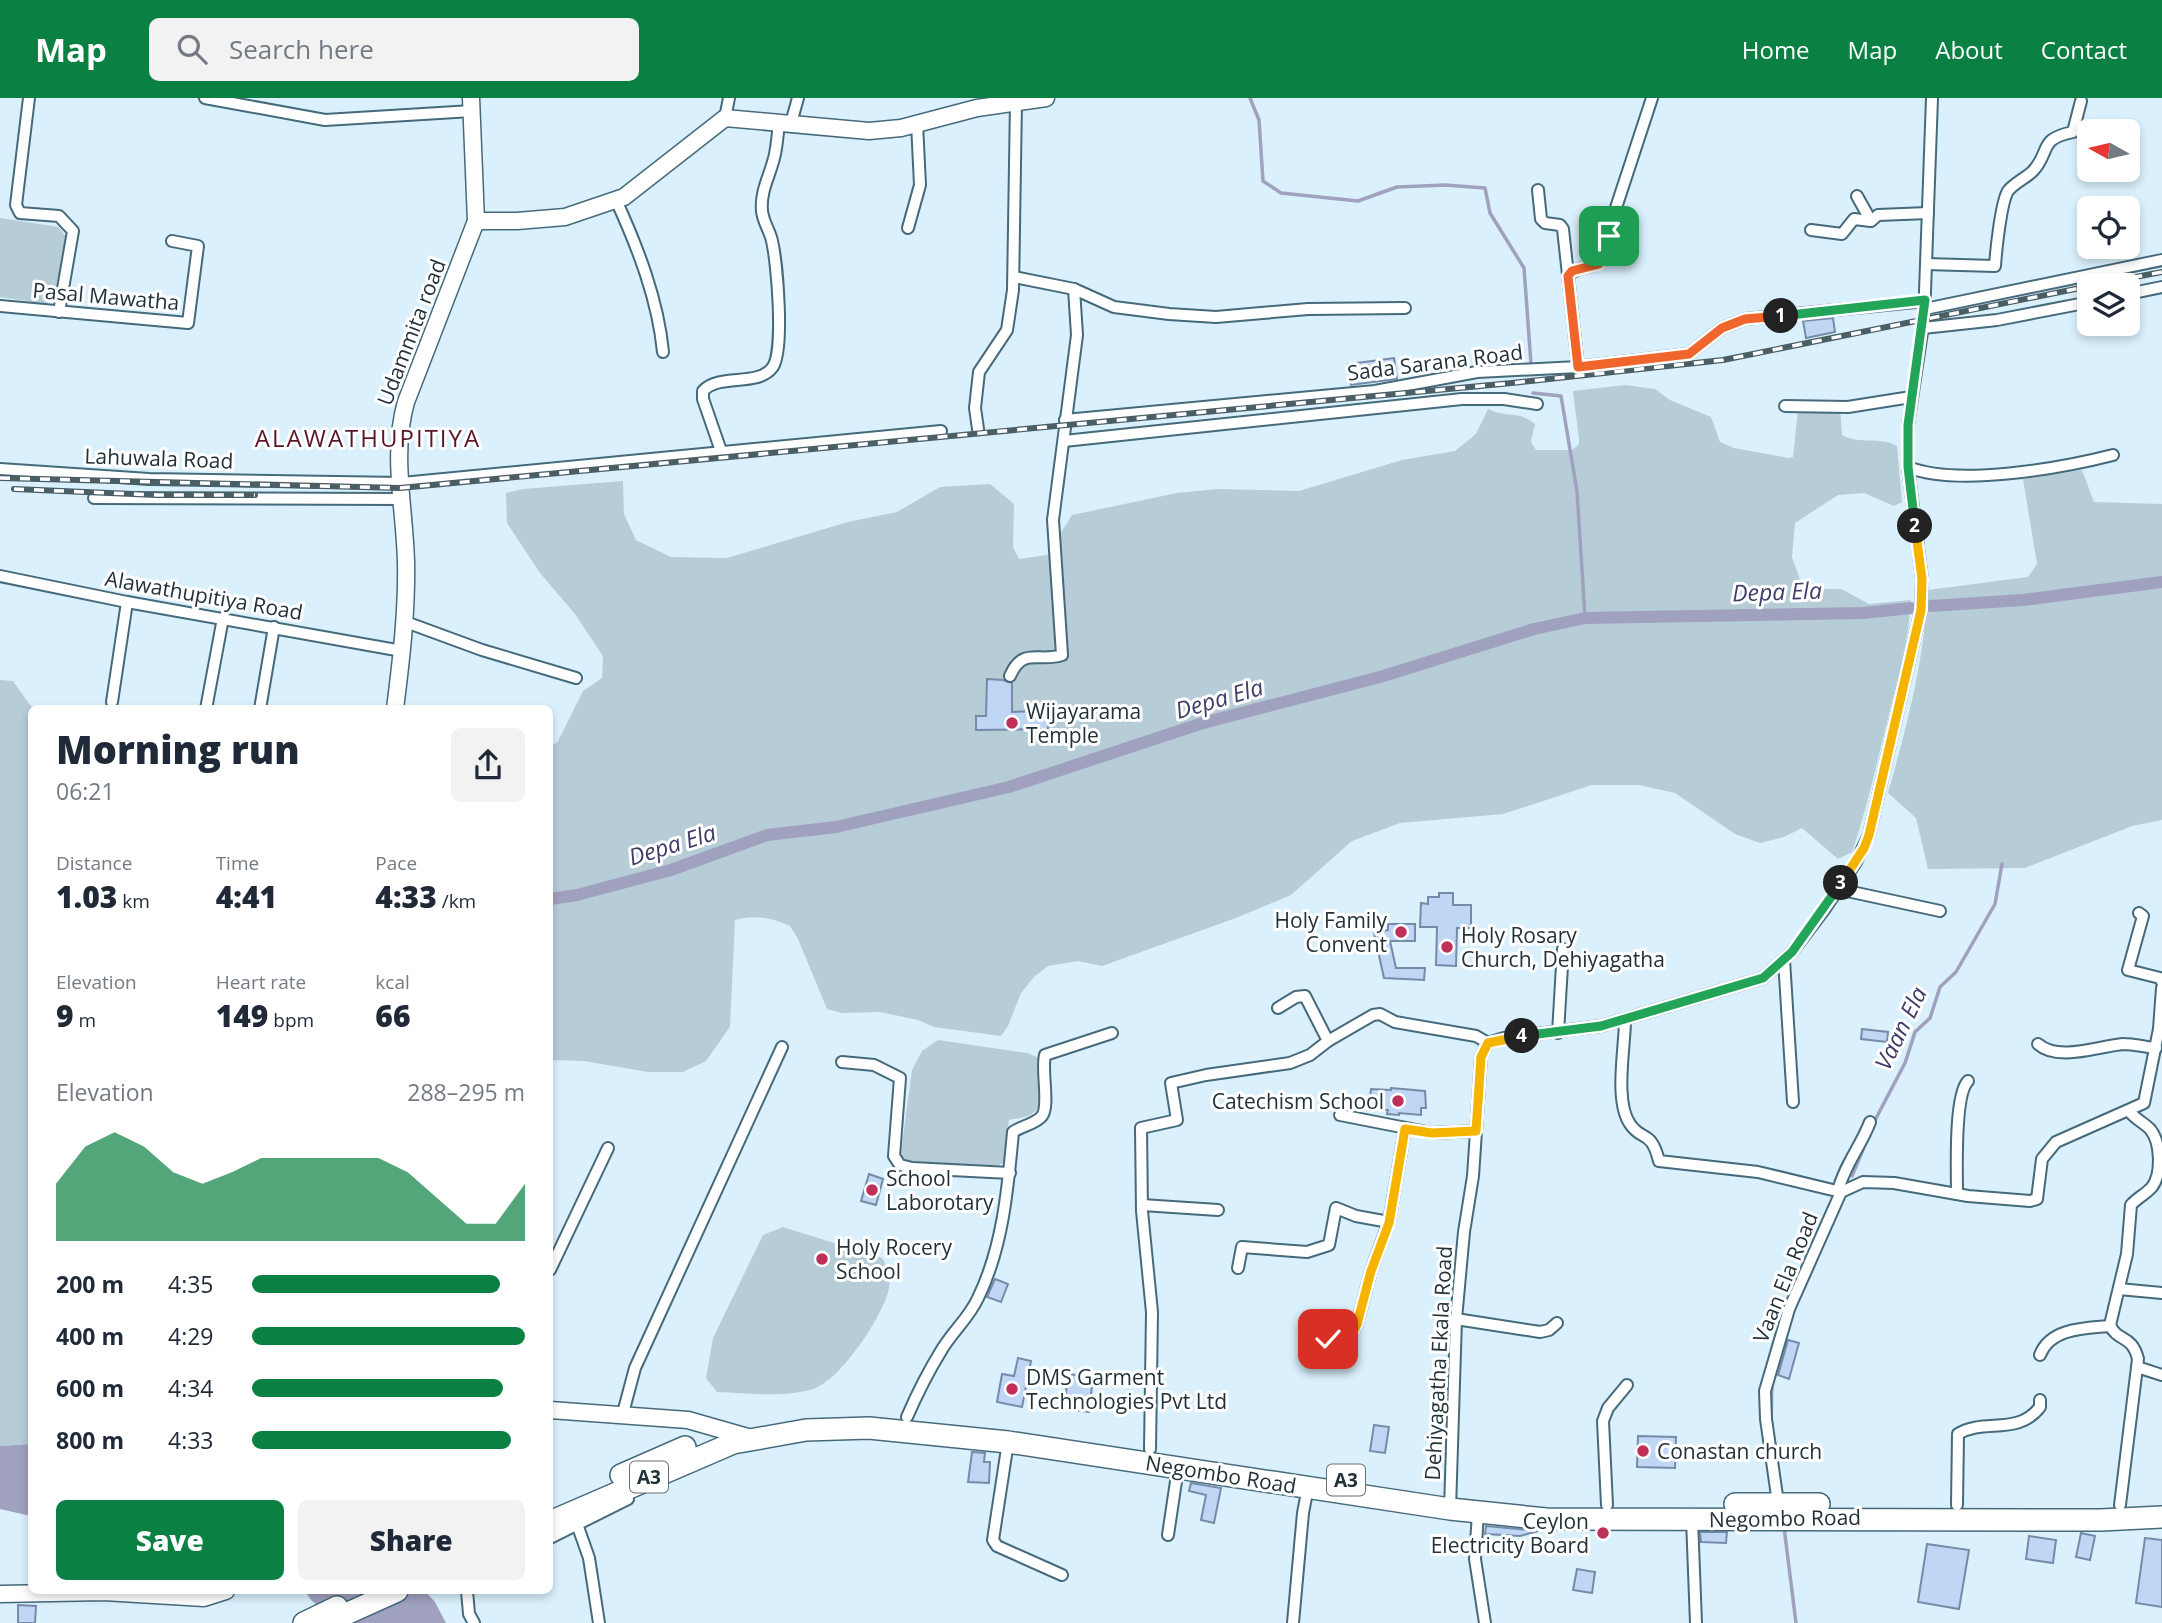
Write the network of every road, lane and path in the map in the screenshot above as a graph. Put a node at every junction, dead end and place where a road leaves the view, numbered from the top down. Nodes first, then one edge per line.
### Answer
1 (30, 98) edge
2 (205, 98) edge
3 (729, 98) edge
4 (798, 98) edge
5 (1046, 98) edge
6 (1652, 98) edge
7 (1932, 98) edge
8 (2081, 101) dead end
9 (1016, 102) junction
10 (471, 105) edge
11 (725, 118) junction
12 (785, 123) junction
13 (917, 123) junction
14 (1538, 190) dead end
15 (1857, 197) dead end
16 (616, 200) junction
17 (1927, 213) junction
18 (476, 221) junction
19 (1871, 221) junction
20 (908, 228) dead end
21 (1811, 230) dead end
22 (172, 242) dead end
23 (2162, 260) edge
24 (1926, 264) junction
25 (1568, 276) junction
26 (1014, 277) junction
27 (2162, 287) edge
28 (1074, 289) junction
29 (2140, 292) edge
30 (1925, 305) junction
31 (2077, 305) edge
32 (0, 306) edge
33 (1405, 308) dead end
34 (59, 312) junction
35 (1923, 328) junction
36 (663, 352) dead end
37 (1578, 367) junction
38 (1911, 397) junction
39 (1537, 404) dead end
40 (1785, 406) dead end
41 (1065, 420) junction
42 (978, 429) dead end
43 (941, 431) dead end
44 (1064, 441) junction
45 (722, 451) junction
46 (2113, 455) dead end
47 (1908, 467) junction
48 (0, 469) edge
49 (402, 491) junction
50 (94, 498) dead end
51 (0, 576) edge
52 (127, 602) junction
53 (223, 618) junction
54 (403, 621) junction
55 (274, 627) junction
56 (402, 651) junction
57 (1010, 676) dead end
58 (576, 678) dead end
59 (112, 702) dead end
60 (207, 705) edge
61 (261, 705) edge
62 (395, 705) edge
63 (1838, 889) junction
64 (1940, 911) dead end
65 (2139, 913) dead end
66 (1563, 949) dead end
67 (1784, 960) junction
68 (2162, 982) edge
69 (2162, 988) edge
70 (1278, 1007) dead end
71 (1625, 1020) junction
72 (2160, 1029) edge
73 (1112, 1033) dead end
74 (1558, 1033) junction
75 (1328, 1041) junction
76 (1488, 1043) junction
77 (2038, 1044) dead end
78 (782, 1046) dead end
79 (2156, 1048) junction
80 (842, 1062) dead end
81 (1968, 1081) dead end
82 (1793, 1102) dead end
83 (2129, 1111) junction
84 (1340, 1115) dead end
85 (1870, 1122) dead end
86 (1405, 1129) junction
87 (1476, 1131) junction
88 (608, 1148) dead end
89 (2160, 1164) edge
90 (1010, 1173) junction
91 (1840, 1192) junction
92 (1957, 1194) junction
93 (1142, 1205) junction
94 (1218, 1210) dead end
95 (1389, 1223) junction
96 (553, 1264) edge
97 (1238, 1268) dead end
98 (2119, 1289) junction
99 (2162, 1293) edge
100 (1456, 1319) junction
101 (1557, 1323) dead end
102 (2110, 1326) junction
103 (2040, 1355) dead end
104 (1320, 1358) dead end
105 (2137, 1367) junction
106 (2162, 1375) edge
107 (1628, 1385) dead end
108 (2040, 1400) dead end
109 (553, 1410) edge
110 (623, 1413) junction
111 (907, 1417) junction
112 (730, 1430) junction
113 (751, 1438) junction
114 (1008, 1442) junction
115 (1150, 1449) junction
116 (1178, 1468) junction
117 (659, 1473) junction
118 (1308, 1487) junction
119 (1451, 1503) junction
120 (1778, 1503) junction
121 (2162, 1504) edge
122 (1607, 1505) junction
123 (1957, 1505) junction
124 (2120, 1505) junction
125 (553, 1507) edge
126 (1478, 1513) junction
127 (2162, 1517) edge
128 (1692, 1519) junction
129 (553, 1521) edge
130 (577, 1524) junction
131 (1168, 1535) dead end
132 (553, 1536) edge
133 (1062, 1575) dead end
134 (28, 1593) edge
135 (0, 1594) edge
136 (137, 1594) edge
137 (217, 1594) edge
138 (366, 1594) edge
139 (390, 1594) edge
140 (467, 1594) edge
141 (304, 1623) edge
142 (326, 1623) edge
143 (474, 1623) edge
144 (598, 1623) edge
145 (1293, 1623) edge
146 (1485, 1623) edge
147 (1696, 1623) edge

1 - 34 street
2 - 10 street
3 - 11 street
4 - 12 street
5 - 9 street
6 - 25 street
7 - 17 street
8 - 24 street
9 - 13 street
9 - 26 street
10 - 18 street, Udammita road
11 - 12 street
11 - 16 street
12 - 13 street
12 - 45 street
13 - 20 street
14 - 25 street
15 - 19 street
16 - 18 street
16 - 36 street
17 - 19 street
17 - 24 street
18 - 49 street, Udammita road
19 - 21 street
22 - 34 street, Pasal Mawatha
23 - 30 street, Sada Sarana Road
24 - 30 street
25 - 37 street
26 - 28 street
26 - 42 street
27 - 29 street
28 - 33 street
28 - 41 street
30 - 35 street
30 - 37 street, Sada Sarana Road
31 - 35 street
32 - 34 street, Pasal Mawatha
35 - 38 street
37 - 41 street, Sada Sarana Road
38 - 40 street
38 - 47 street
39 - 44 street
41 - 44 street
43 - 45 street
44 - 57 street
45 - 49 street
46 - 47 street
47 - 63 street
48 - 49 street, Lahuwala Road
49 - 50 street
49 - 54 street, Udammita road
51 - 52 street, Alawathupitiya Road
52 - 53 street, Alawathupitiya Road
52 - 59 street
53 - 55 street, Alawathupitiya Road
53 - 60 street
54 - 56 street, Udammita road
54 - 58 street
55 - 56 street, Alawathupitiya Road
55 - 61 street
56 - 62 street, Udammita road
63 - 64 street
63 - 67 street
65 - 68 street
66 - 74 street
67 - 71 street
67 - 82 street
69 - 72 street
70 - 75 street
71 - 74 street
71 - 91 street
72 - 79 street
73 - 90 street
74 - 76 street
75 - 76 street
75 - 93 street
76 - 87 street, Dehiyagatha Ekala Road
77 - 79 street
78 - 110 street
79 - 83 street
80 - 90 street
81 - 92 street
83 - 89 street
83 - 92 street
84 - 86 street
85 - 91 street, Vaan Ela Road
86 - 87 street
86 - 95 street
87 - 100 street, Dehiyagatha Ekala Road
88 - 96 street
89 - 98 street
90 - 111 street
91 - 92 street
91 - 120 street, Vaan Ela Road
93 - 94 street
93 - 115 street
95 - 97 street
95 - 104 street
98 - 99 street
98 - 102 street
100 - 101 street
100 - 119 street, Dehiyagatha Ekala Road
102 - 103 street
102 - 105 street
105 - 106 street
105 - 124 street
107 - 122 street
108 - 123 street
109 - 110 street
110 - 112 street
111 - 112 highway, Negombo Road / A3
111 - 115 highway, Negombo Road / A3
112 - 113 street
112 - 125 highway, Negombo Road / A3
113 - 114 highway, Negombo Road / A3
113 - 117 highway, Negombo Road / A3
114 - 116 highway, Negombo Road / A3
114 - 133 street
115 - 119 highway, Negombo Road / A3
116 - 118 highway, Negombo Road / A3
116 - 131 street
117 - 129 highway, Negombo Road / A3
117 - 130 street
118 - 119 highway, Negombo Road / A3
118 - 145 street
119 - 122 highway, Negombo Road / A3
119 - 126 highway, Negombo Road / A3
120 - 122 highway, Negombo Road / A3
120 - 123 highway, Negombo Road / A3
121 - 124 highway, Negombo Road / A3
123 - 124 highway, Negombo Road / A3
126 - 128 highway, Negombo Road / A3
126 - 146 street
127 - 128 highway, Negombo Road / A3
128 - 147 street
130 - 132 street
130 - 144 street
134 - 135 street
136 - 137 street
138 - 141 highway
139 - 142 highway
140 - 143 street

